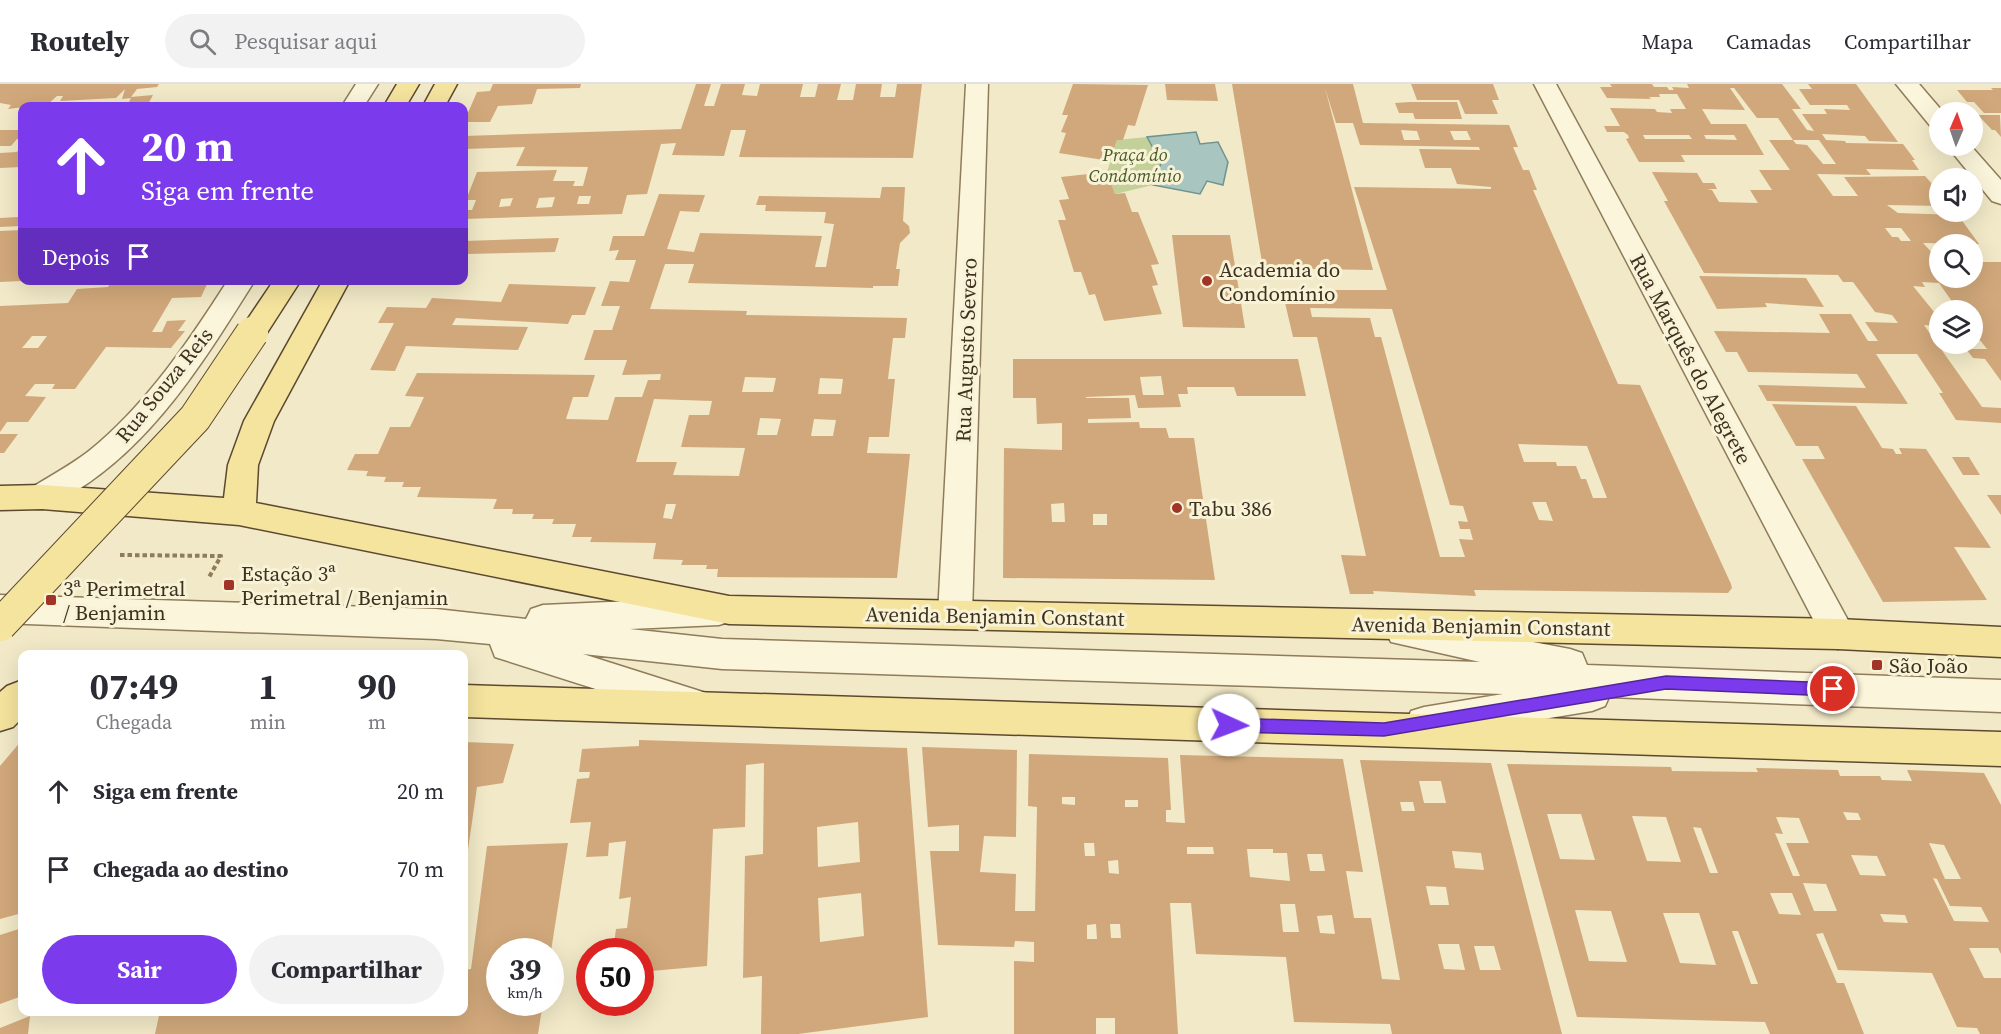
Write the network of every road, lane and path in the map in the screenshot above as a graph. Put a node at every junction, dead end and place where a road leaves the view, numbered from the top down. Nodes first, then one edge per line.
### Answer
1 (367, 84) edge
2 (408, 84) edge
3 (446, 84) edge
4 (977, 84) edge
5 (1545, 84) edge
6 (1907, 84) edge
7 (355, 102) edge
8 (397, 102) edge
9 (436, 102) edge
10 (1929, 110) edge
11 (1968, 156) edge
12 (2001, 195) edge
13 (239, 285) edge
14 (285, 285) edge
15 (334, 285) edge
16 (42, 497) junction
17 (0, 498) edge
18 (239, 512) junction
19 (118, 555) dead end
20 (206, 583) dead end
21 (0, 609) edge
22 (729, 610) junction
23 (955, 615) junction
24 (436, 624) junction
25 (1362, 624) junction
26 (0, 625) edge
27 (1838, 634) junction
28 (2001, 642) edge
29 (1666, 683) junction
30 (2001, 696) edge
31 (468, 701) edge
32 (708, 708) junction
33 (1384, 730) junction
34 (2001, 749) edge

1 - 7 street
2 - 8 main road
3 - 9 main road
4 - 23 street, Rua Augusto Severo
5 - 27 street, Rua Marquês do Alegrete
6 - 10 street
11 - 12 street
13 - 16 street, Rua Souza Reis
14 - 26 main road, bridge
15 - 18 main road
16 - 17 main road, Avenida Benjamin Constant
16 - 18 main road, Avenida Benjamin Constant
18 - 22 main road, Avenida Benjamin Constant
19 - 20 path
21 - 24 street
22 - 23 main road, Avenida Benjamin Constant
22 - 24 street
23 - 25 main road, Avenida Benjamin Constant
24 - 29 street
24 - 32 street
25 - 27 main road, Avenida Benjamin Constant
25 - 29 street
27 - 28 main road, Avenida Benjamin Constant
29 - 30 street
29 - 33 street
31 - 32 main road
32 - 33 main road
33 - 34 main road

